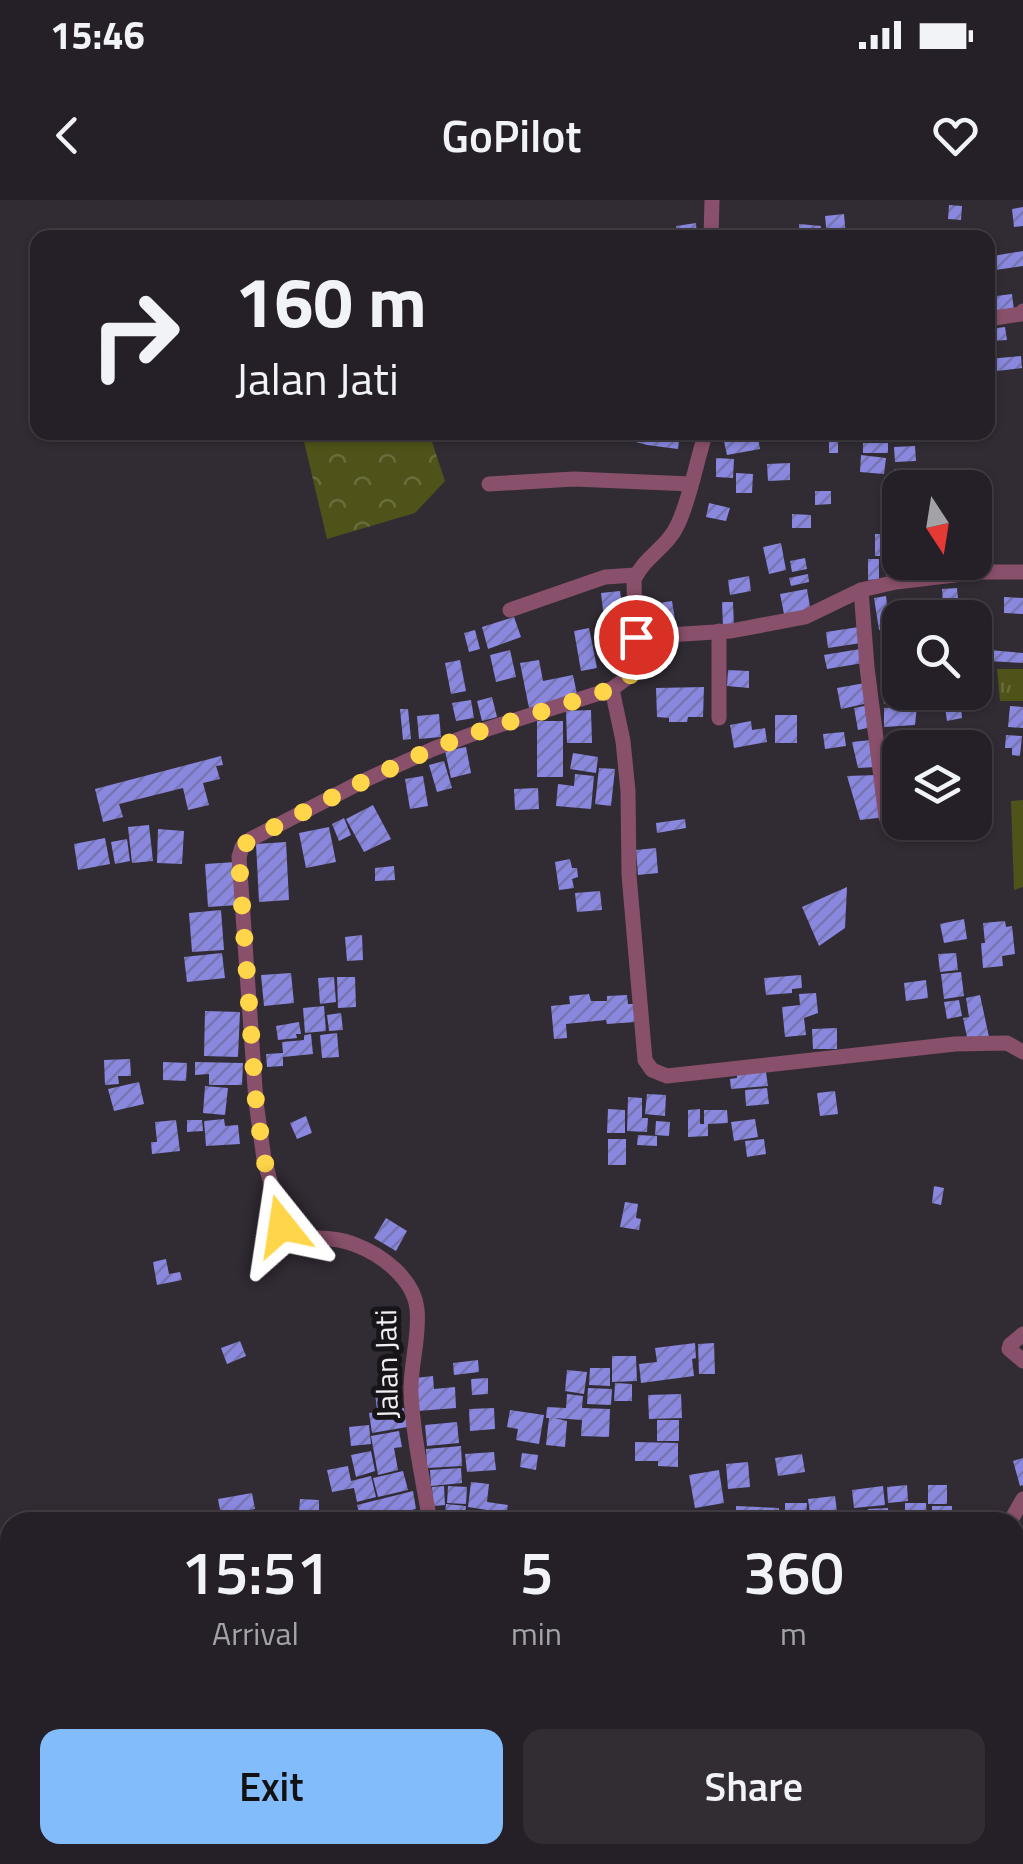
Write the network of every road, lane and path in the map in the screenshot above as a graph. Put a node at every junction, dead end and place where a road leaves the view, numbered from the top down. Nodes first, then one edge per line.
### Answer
1 (712, 200) edge
2 (711, 230) edge
3 (1023, 311) edge
4 (995, 317) edge
5 (704, 440) edge
6 (488, 484) dead end
7 (691, 484) junction
8 (1023, 572) edge
9 (636, 574) junction
10 (860, 590) junction
11 (510, 610) dead end
12 (719, 632) junction
13 (636, 637) junction
14 (612, 689) junction
15 (719, 718) dead end
16 (882, 785) edge
17 (1023, 1052) edge
18 (1023, 1334) edge
19 (1023, 1361) edge
20 (428, 1512) edge

1 - 2 street
3 - 4 street
5 - 7 street
6 - 7 street
7 - 9 street
8 - 10 street
9 - 11 street
9 - 13 street
10 - 12 street
10 - 16 street
12 - 13 street
12 - 15 street
13 - 14 street
14 - 17 street
14 - 20 street, Jalan Jati
18 - 19 street

